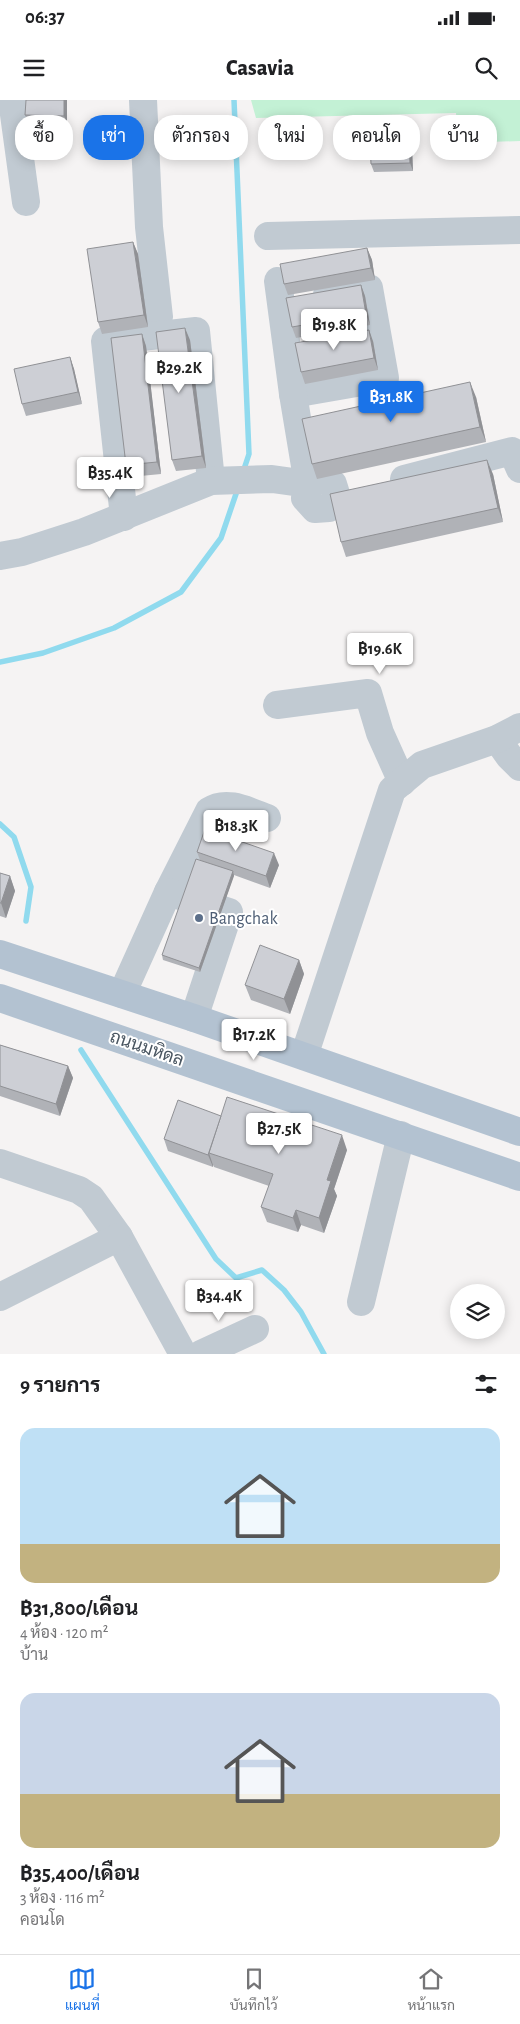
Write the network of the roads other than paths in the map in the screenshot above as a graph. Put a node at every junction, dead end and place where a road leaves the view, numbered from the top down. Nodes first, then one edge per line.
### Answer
1 (12, 100) edge
2 (143, 100) edge
3 (26, 202) dead end
4 (520, 230) edge
5 (268, 236) dead end
6 (159, 317) dead end
7 (377, 332) junction
8 (350, 337) edge
9 (314, 343) edge
10 (287, 347) junction
11 (293, 394) junction
12 (520, 469) edge
13 (216, 480) junction
14 (308, 484) junction
15 (124, 517) junction
16 (0, 556) edge
17 (277, 705) dead end
18 (508, 733) edge
19 (520, 767) edge
20 (402, 782) junction
21 (267, 818) dead end
22 (168, 892) junction
23 (0, 954) edge
24 (122, 994) junction
25 (0, 998) edge
26 (194, 1018) junction
27 (304, 1056) junction
28 (520, 1132) edge
29 (400, 1135) junction
30 (0, 1163) edge
31 (520, 1177) edge
32 (119, 1237) junction
33 (0, 1297) edge
34 (361, 1302) dead end
35 (255, 1329) dead end
36 (183, 1354) edge
37 (202, 1354) edge

1 - 3 street
2 - 6 street
4 - 5 street
7 - 8 street
7 - 10 street
7 - 11 street
9 - 10 street
10 - 11 street
11 - 14 street
12 - 14 street
13 - 14 street
13 - 15 street
13 - 15 street
15 - 16 street
17 - 20 street
18 - 19 street
18 - 20 street
20 - 27 street
21 - 22 street
22 - 24 street
22 - 26 street
23 - 24 main road
24 - 26 main road
25 - 29 main road, ถนนมหิดล
26 - 27 main road
27 - 28 main road
29 - 31 main road, ถนนมหิดล
29 - 34 street
30 - 32 street
32 - 33 street
32 - 36 street
35 - 37 street

